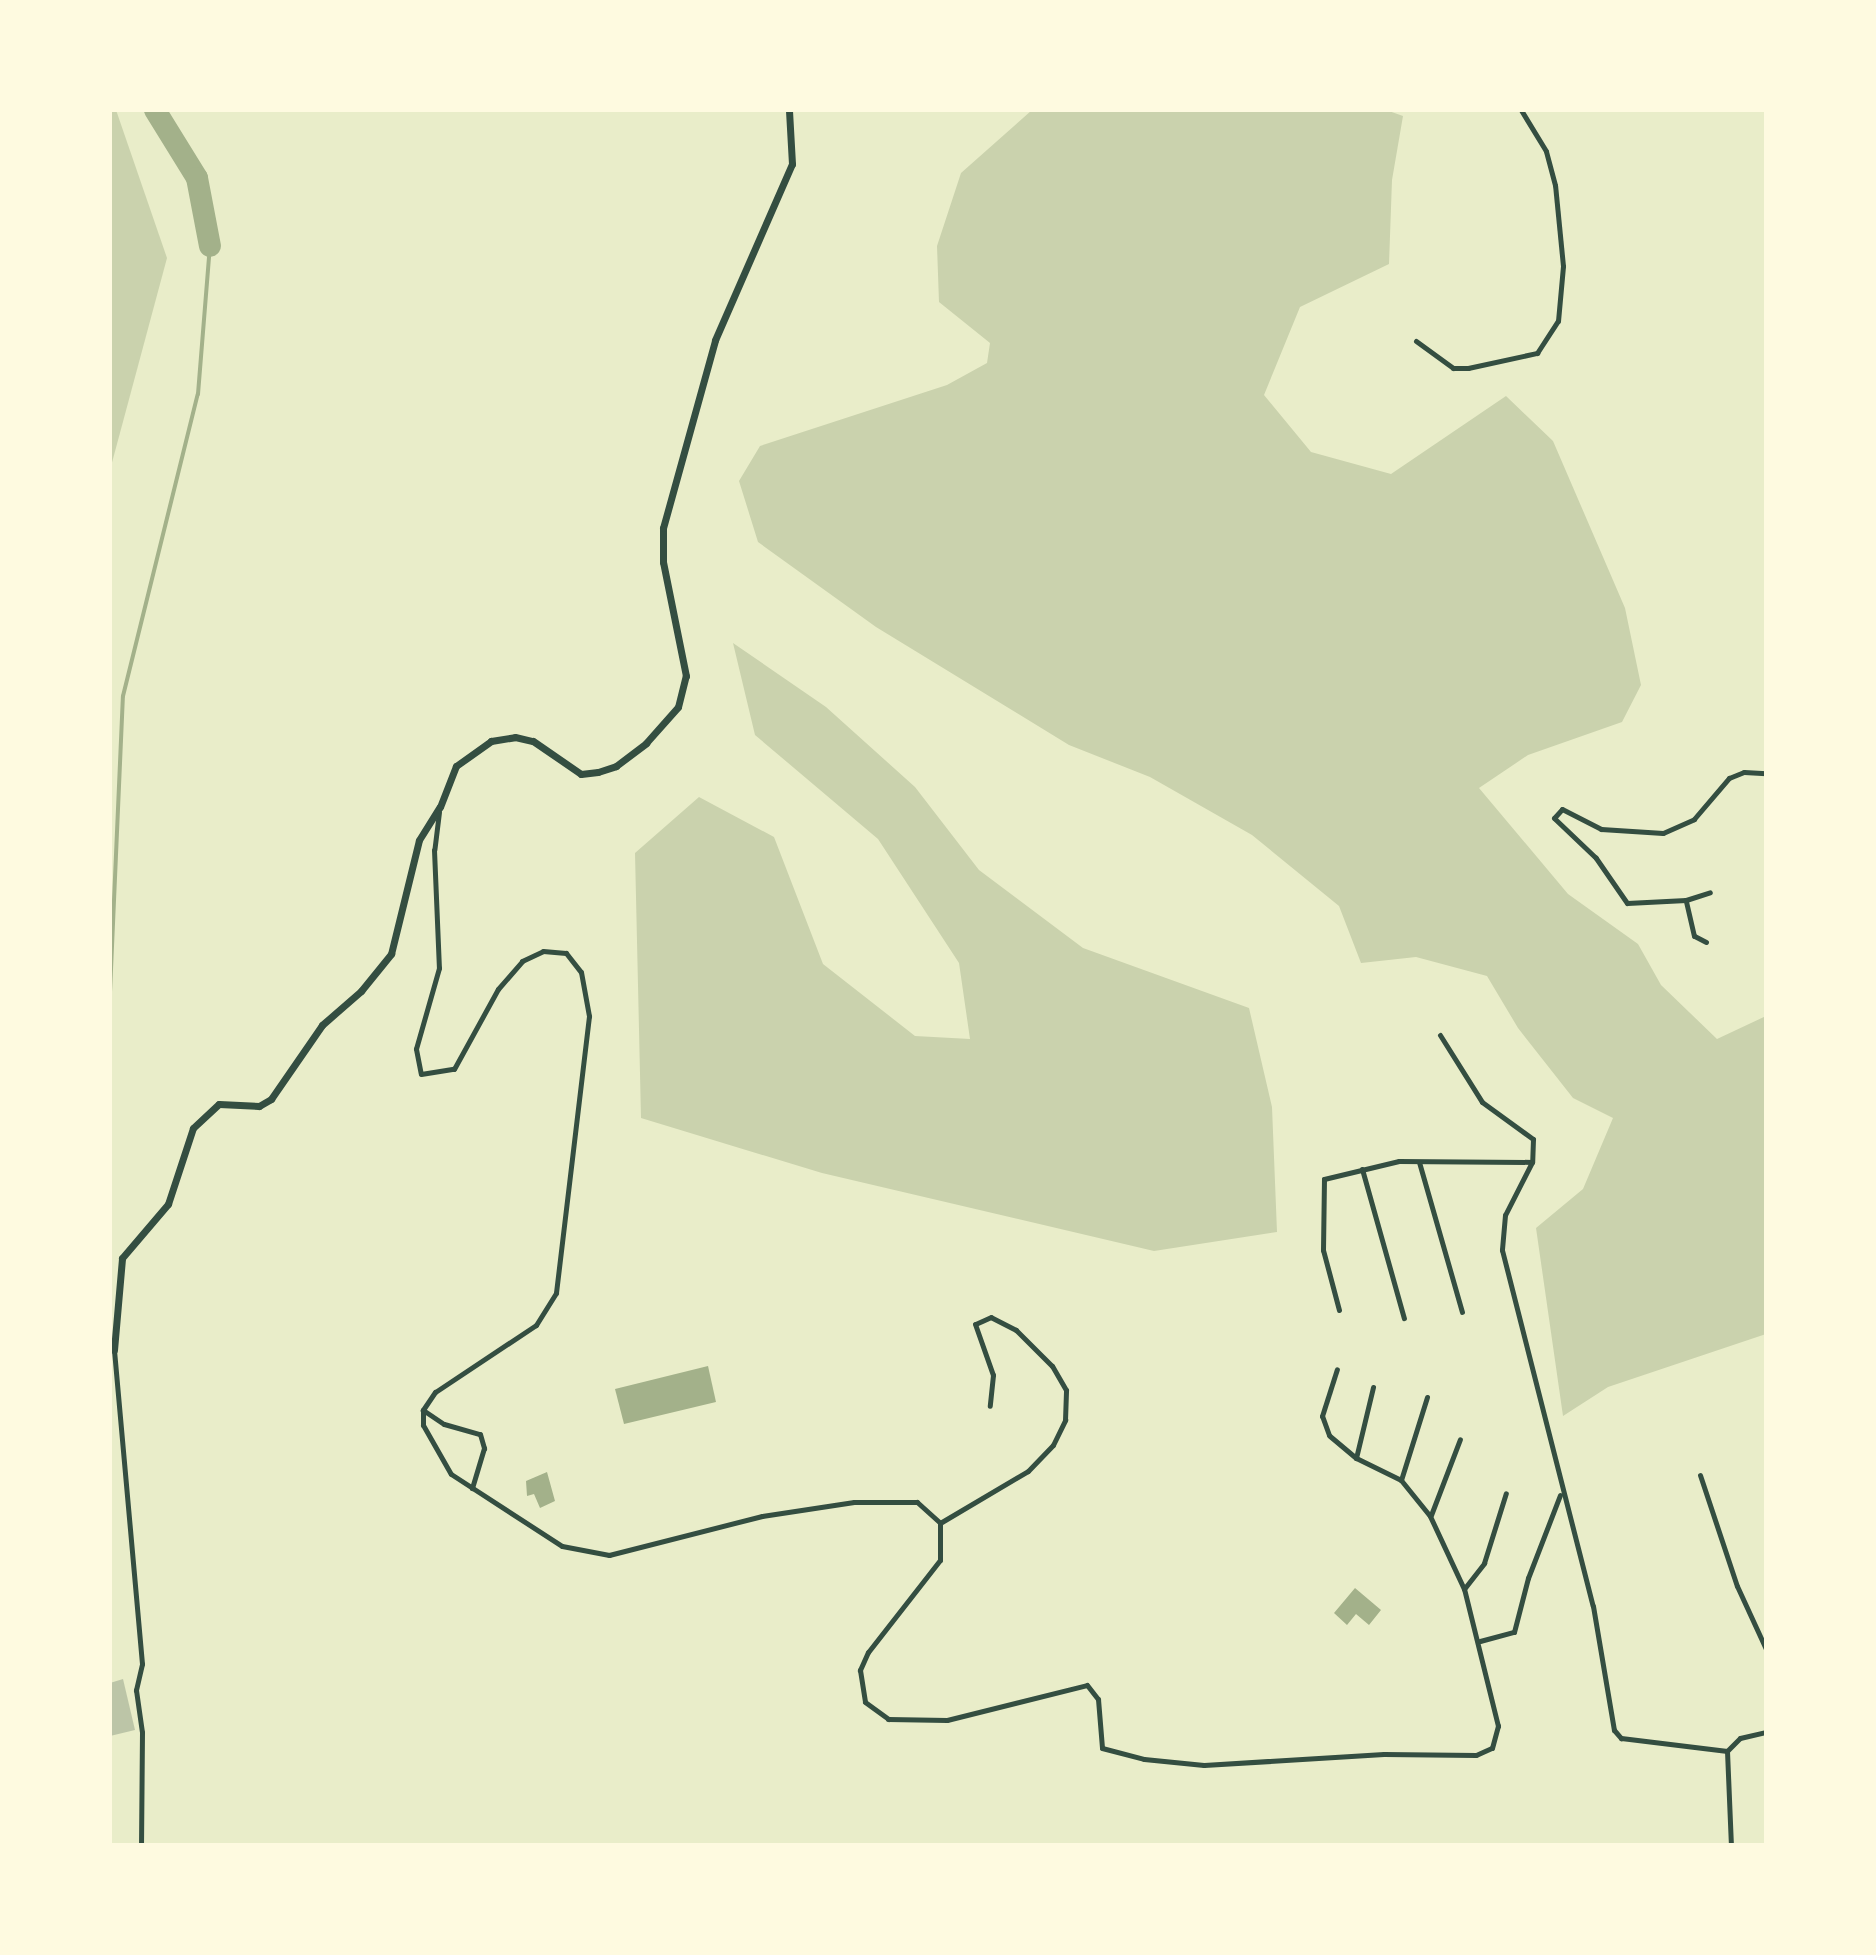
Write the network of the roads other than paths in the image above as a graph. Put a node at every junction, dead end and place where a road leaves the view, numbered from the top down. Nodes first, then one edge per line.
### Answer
1 (789, 110) edge
2 (1521, 110) edge
3 (1416, 341) dead end
4 (1766, 773) edge
5 (440, 807) junction
6 (1710, 892) dead end
7 (1686, 900) junction
8 (1706, 942) dead end
9 (1440, 1035) dead end
10 (1419, 1162) junction
11 (1532, 1162) junction
12 (1362, 1168) junction
13 (1339, 1310) dead end
14 (1462, 1312) dead end
15 (1404, 1318) dead end
16 (114, 1350) joint
17 (1337, 1369) dead end
18 (1373, 1387) dead end
19 (1427, 1397) dead end
20 (990, 1406) dead end
21 (423, 1410) junction
22 (1460, 1439) dead end
23 (1356, 1458) junction
24 (1700, 1475) dead end
25 (1401, 1480) junction
26 (472, 1488) junction
27 (1506, 1493) dead end
28 (1560, 1495) junction
29 (1430, 1516) junction
30 (940, 1523) junction
31 (1464, 1589) junction
32 (1480, 1641) junction
33 (1766, 1649) edge
34 (1766, 1732) edge
35 (1727, 1751) junction
36 (141, 1845) edge
37 (1731, 1845) edge

1 - 5 street
2 - 3 street
4 - 7 street
5 - 16 street
5 - 21 street
6 - 7 street
7 - 8 street
9 - 11 street
10 - 11 street
10 - 12 street
10 - 14 street
11 - 28 street
12 - 13 street
12 - 15 street
16 - 36 street
17 - 23 street
18 - 23 street
19 - 25 street
20 - 30 street
21 - 26 street
21 - 26 street
22 - 29 street
23 - 25 street
24 - 33 street
25 - 29 street
26 - 30 street
27 - 31 street
28 - 32 street
28 - 35 street
29 - 31 street
30 - 32 street
31 - 32 street
34 - 35 street
35 - 37 street

